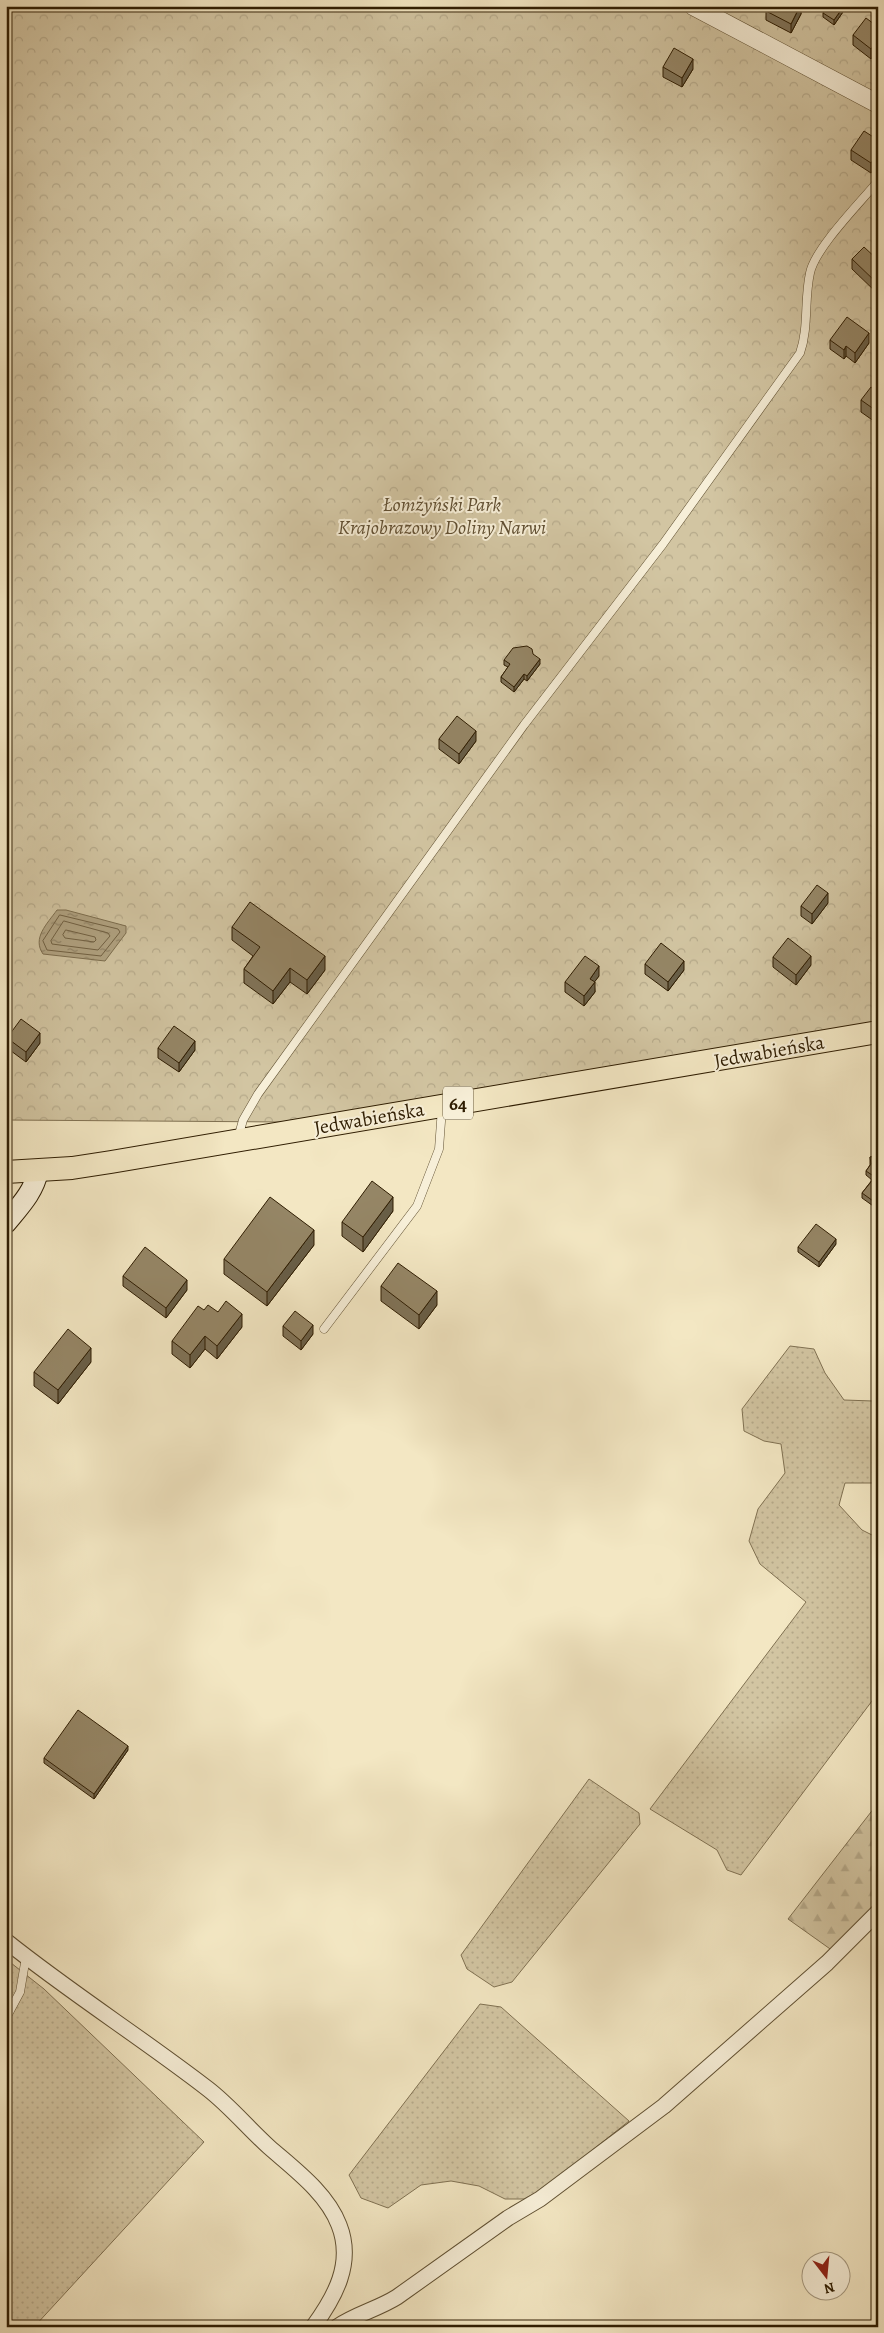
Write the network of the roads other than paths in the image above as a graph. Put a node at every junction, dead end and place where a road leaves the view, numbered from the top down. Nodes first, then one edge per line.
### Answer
1 (693, 6) edge
2 (878, 104) edge
3 (878, 182) edge
4 (878, 1032) edge
5 (442, 1106) junction
6 (238, 1140) junction
7 (38, 1171) junction
8 (6, 1172) edge
9 (6, 1223) edge
10 (324, 1329) dead end
11 (878, 1912) edge
12 (6, 1941) edge
13 (26, 1957) junction
14 (6, 2018) edge
15 (313, 2327) edge
16 (337, 2327) edge

1 - 2 street
3 - 6 lane
4 - 5 main road, Jedwabieńska / 64
5 - 6 main road, Jedwabieńska / 64
5 - 10 lane
6 - 7 main road, Jedwabieńska / 64
7 - 8 main road, 64
7 - 9 main road
11 - 16 street
12 - 13 street
13 - 14 lane
13 - 15 street

